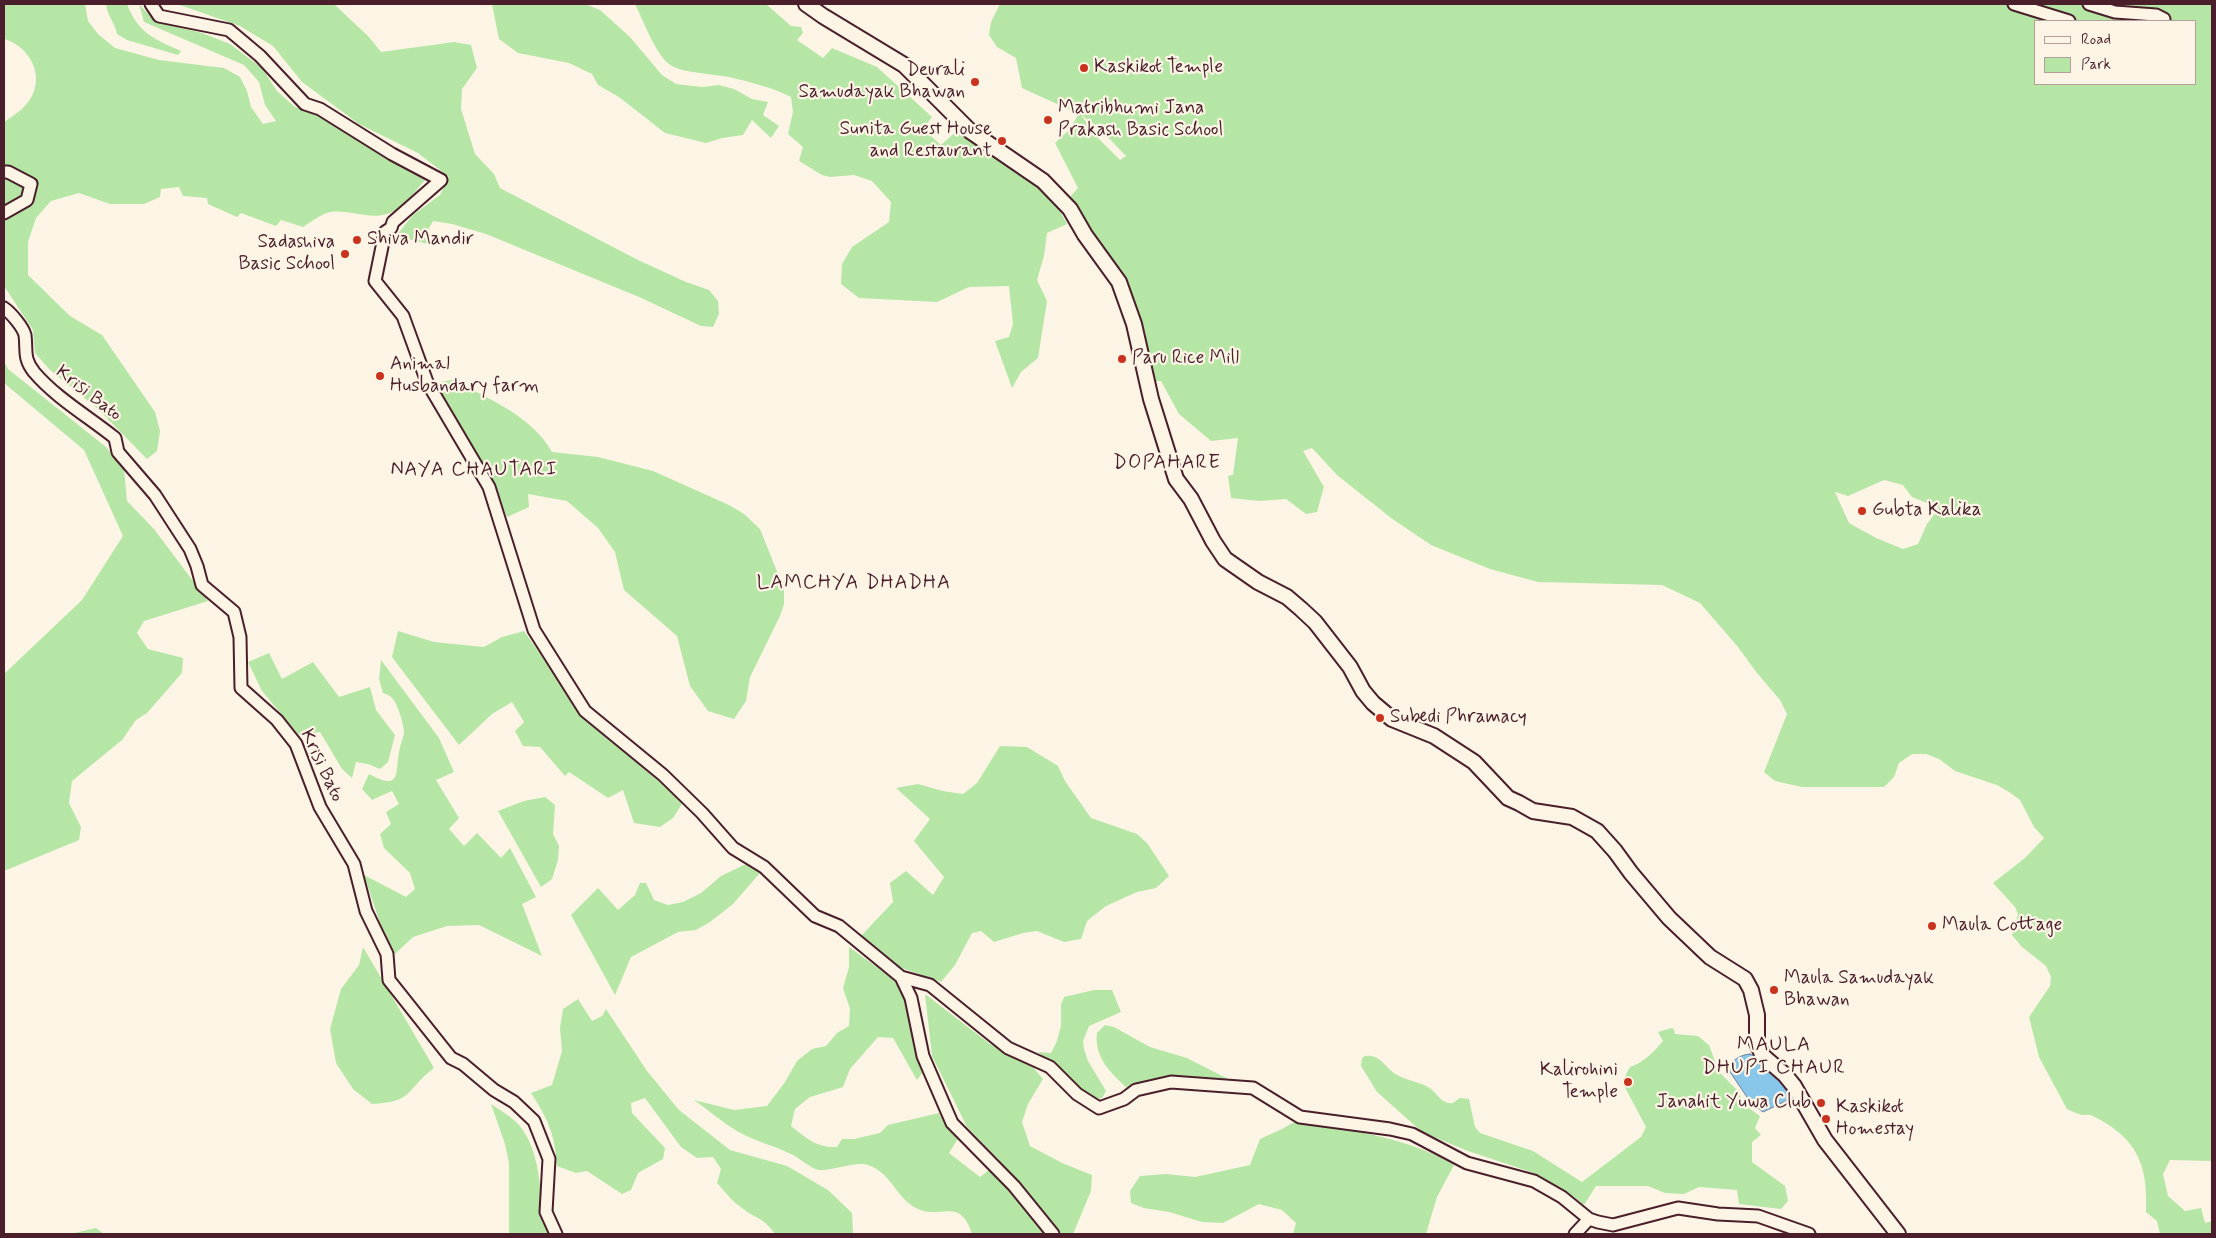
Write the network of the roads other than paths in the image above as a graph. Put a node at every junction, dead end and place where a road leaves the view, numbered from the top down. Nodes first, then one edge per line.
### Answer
1 (151, 4) edge
2 (806, 4) edge
3 (2014, 4) edge
4 (2089, 4) edge
5 (2066, 20) edge
6 (2164, 20) edge
7 (4, 172) edge
8 (4, 213) edge
9 (4, 308) edge
10 (901, 977) junction
11 (1589, 1219) junction
12 (556, 1234) edge
13 (1053, 1234) edge
14 (1575, 1234) edge
15 (1809, 1234) edge
16 (1898, 1234) edge

1 - 10 street
2 - 16 street
3 - 5 street
4 - 6 street
7 - 8 street
9 - 12 street, Krisi Bato
10 - 11 street
10 - 13 street
11 - 14 street
11 - 15 street

